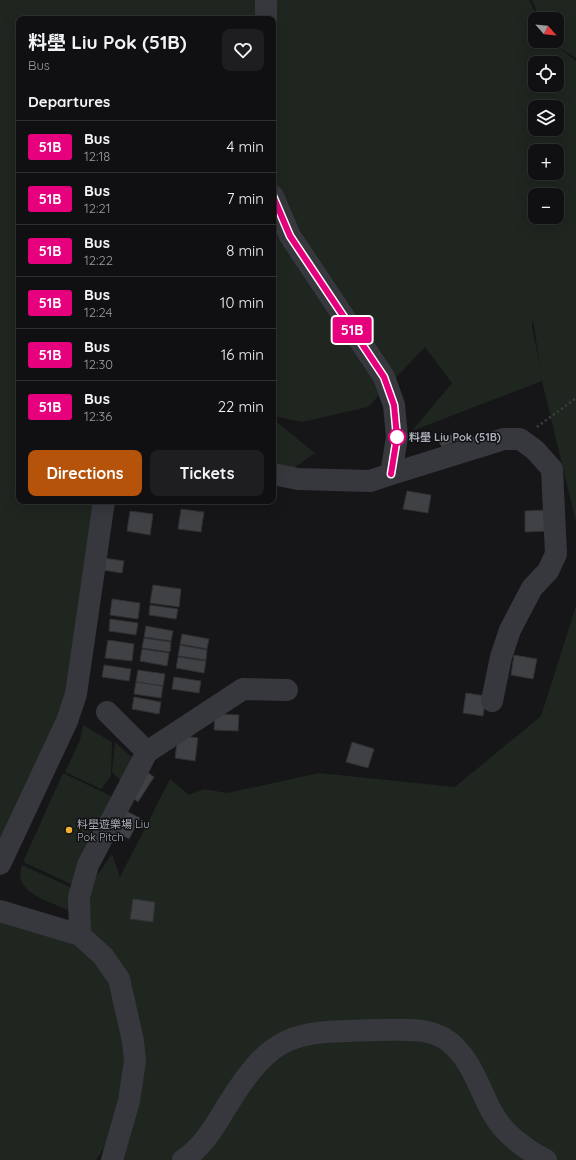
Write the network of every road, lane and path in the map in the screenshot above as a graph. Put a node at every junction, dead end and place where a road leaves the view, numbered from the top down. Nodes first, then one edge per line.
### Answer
1 (266, 0) edge
2 (266, 16) edge
3 (276, 203) edge
4 (576, 398) edge
5 (520, 439) junction
6 (391, 474) junction
7 (276, 475) edge
8 (104, 504) edge
9 (287, 690) dead end
10 (492, 701) dead end
11 (108, 712) dead end
12 (147, 752) junction
13 (0, 864) edge
14 (0, 911) edge
15 (80, 934) junction
16 (112, 1160) edge
17 (183, 1160) edge
18 (546, 1160) edge

1 - 2 street
3 - 6 street
4 - 5 path
5 - 6 street
5 - 10 street
6 - 7 street
8 - 13 street
9 - 12 street
11 - 12 street
12 - 15 street
14 - 15 street
15 - 16 street
17 - 18 street

